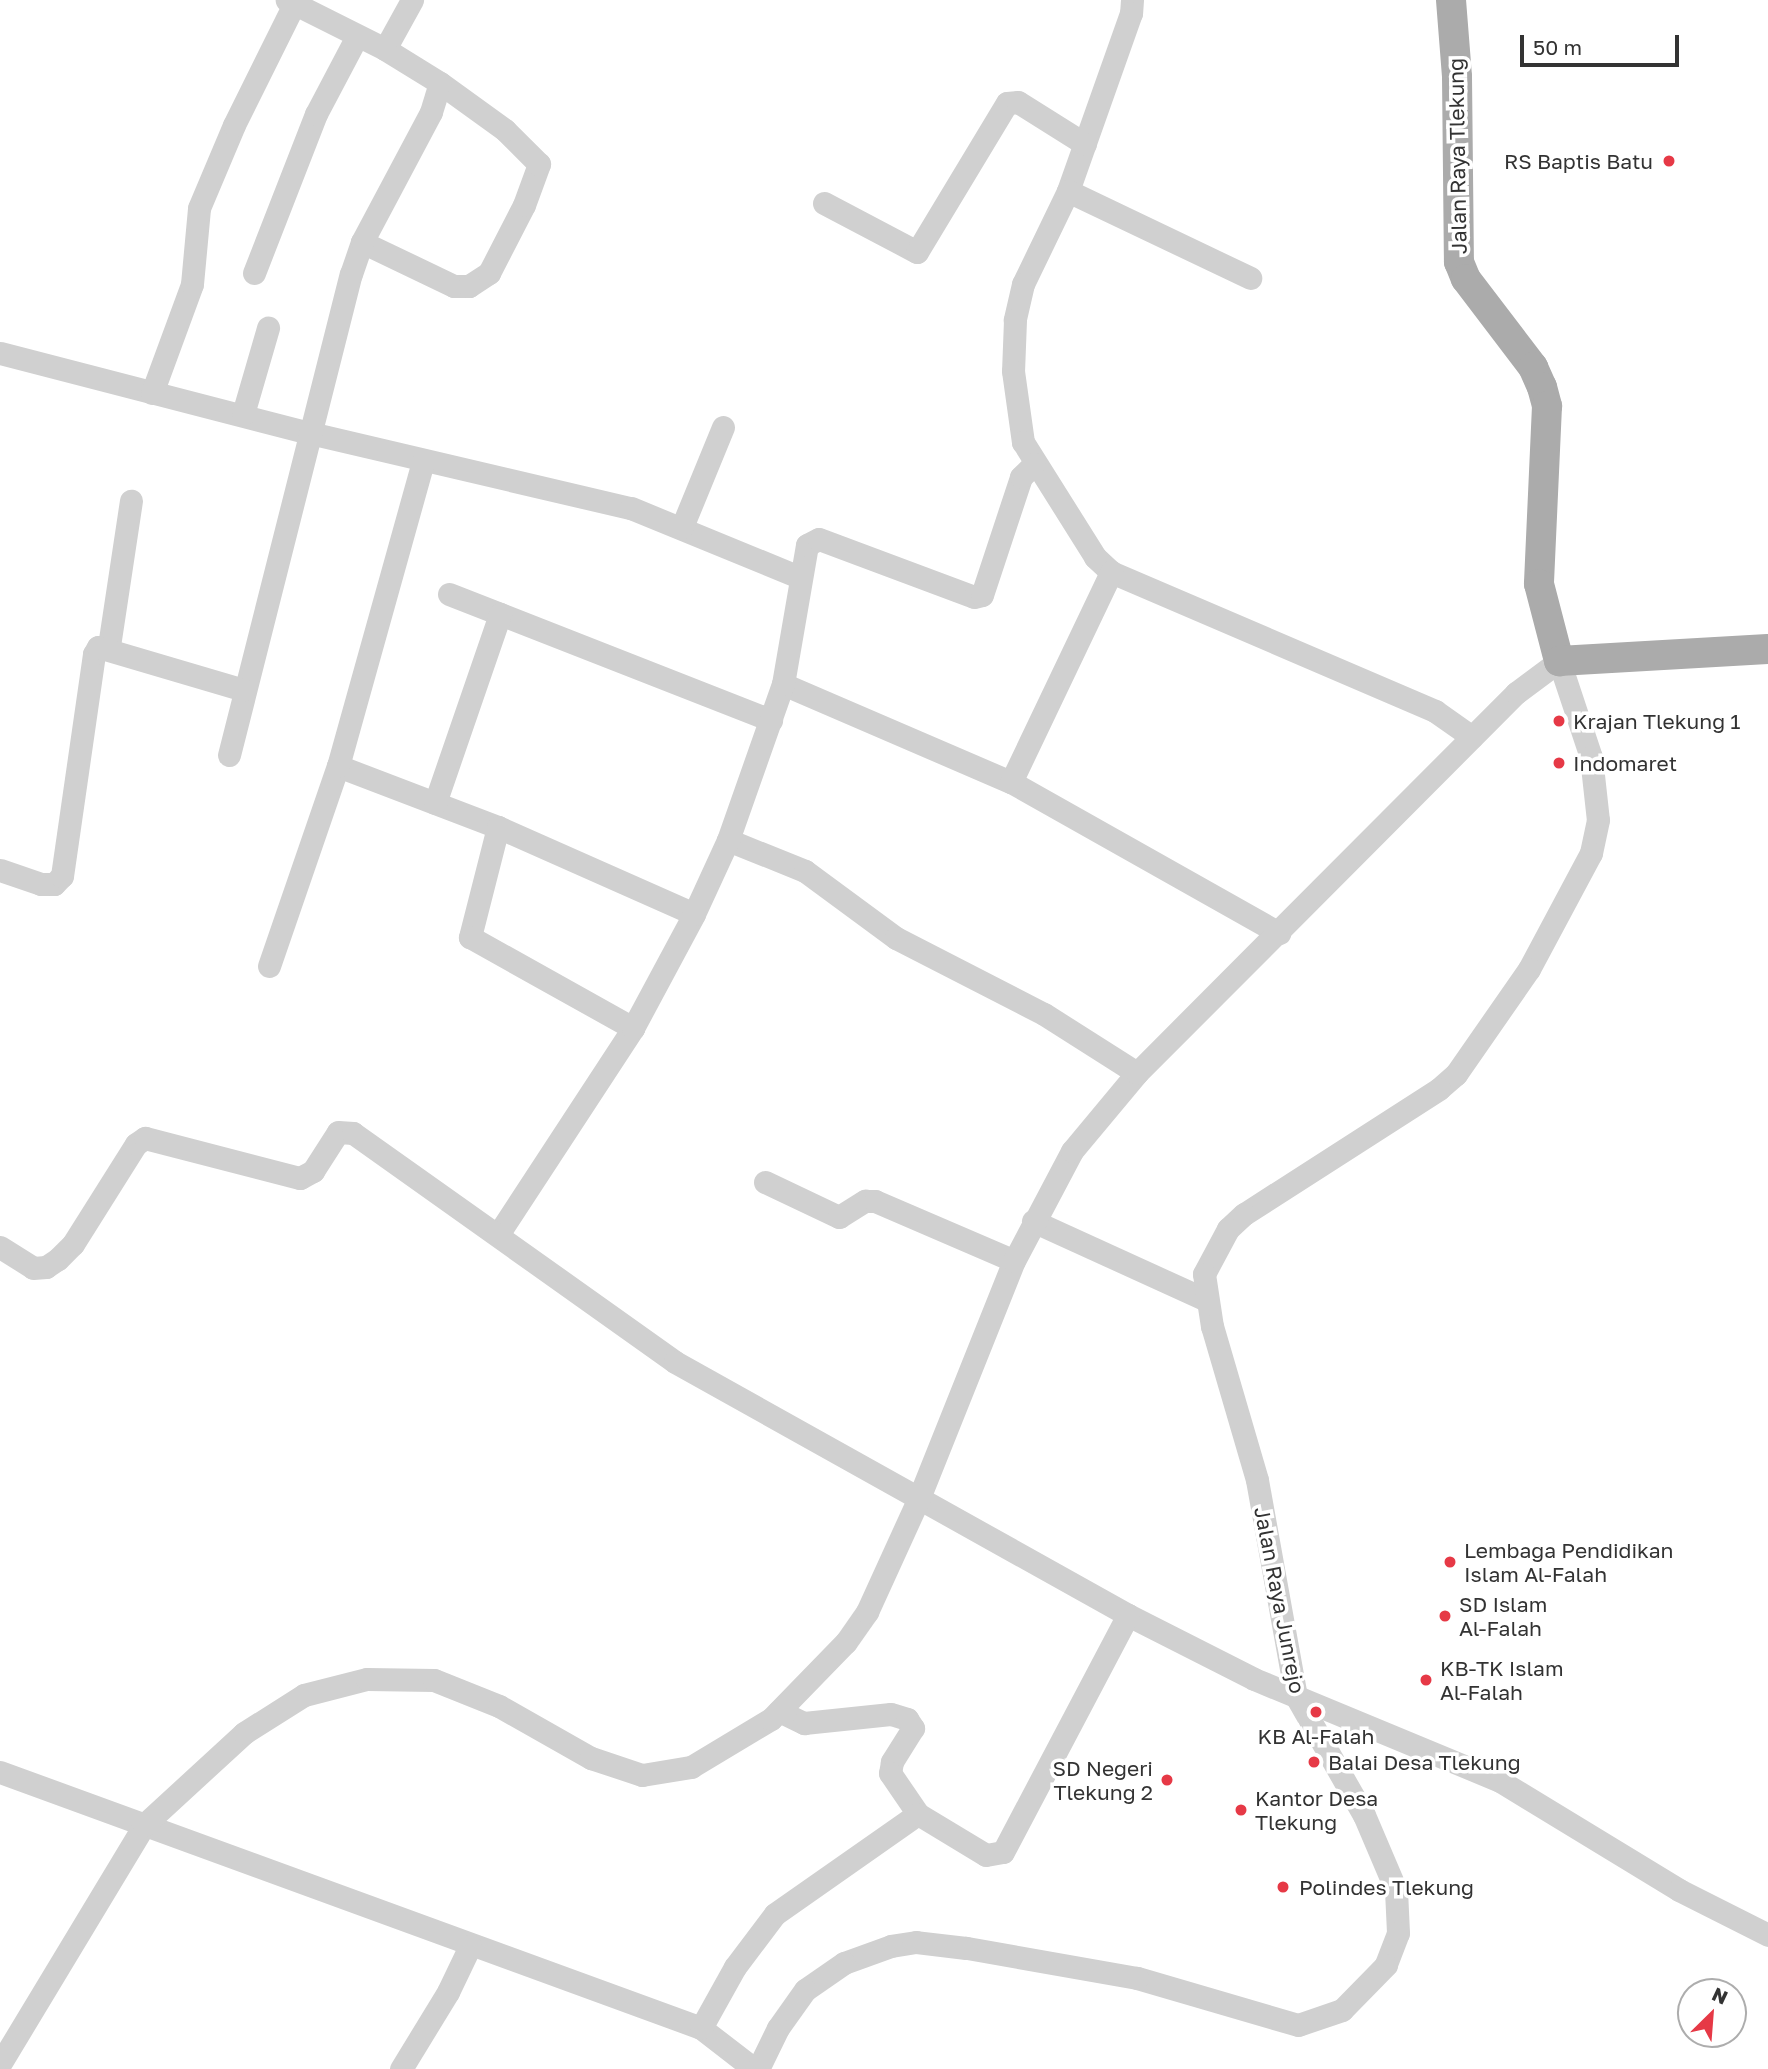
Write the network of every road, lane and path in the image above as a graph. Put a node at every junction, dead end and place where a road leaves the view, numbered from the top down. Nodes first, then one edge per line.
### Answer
1 (412, 0) edge
2 (1132, 0) edge
3 (1451, 0) edge
4 (291, 2) edge
5 (356, 38) junction
6 (386, 49) junction
7 (440, 83) junction
8 (1085, 144) junction
9 (1068, 191) junction
10 (824, 203) dead end
11 (362, 242) junction
12 (254, 274) dead end
13 (1250, 278) dead end
14 (268, 327) dead end
15 (0, 353) edge
16 (152, 393) junction
17 (243, 414) junction
18 (723, 427) dead end
19 (310, 433) junction
20 (423, 461) junction
21 (1034, 464) junction
22 (131, 501) dead end
23 (682, 527) junction
24 (1111, 572) junction
25 (799, 577) junction
26 (449, 594) dead end
27 (500, 614) junction
28 (109, 646) junction
29 (1768, 649) edge
30 (1559, 660) junction
31 (783, 684) junction
32 (244, 690) junction
33 (771, 720) junction
34 (1472, 737) junction
35 (229, 755) dead end
36 (338, 766) junction
37 (1011, 782) junction
38 (435, 803) junction
39 (498, 827) junction
40 (728, 840) junction
41 (0, 870) edge
42 (694, 914) junction
43 (1279, 933) junction
44 (269, 966) dead end
45 (633, 1028) junction
46 (1137, 1073) junction
47 (765, 1182) dead end
48 (1033, 1221) junction
49 (499, 1233) junction
50 (0, 1247) edge
51 (1014, 1261) junction
52 (1206, 1300) junction
53 (919, 1499) junction
54 (1128, 1615) junction
55 (1296, 1696) junction
56 (779, 1711) junction
57 (0, 1772) edge
58 (918, 1814) junction
59 (144, 1825) junction
60 (1768, 1935) edge
61 (470, 1946) junction
62 (701, 2028) junction
63 (6, 2065) edge
64 (401, 2069) edge
65 (756, 2069) edge

1 - 6 street
2 - 8 street
3 - 30 main road, Jalan Raya Tlekung
4 - 5 street
4 - 16 street
5 - 6 street
5 - 12 street
6 - 7 street
7 - 11 street
7 - 11 street
8 - 9 street
8 - 10 street
9 - 13 street
9 - 21 street
11 - 19 street
14 - 17 street
15 - 16 street
16 - 17 street
17 - 19 street
18 - 23 street
19 - 20 street
19 - 32 street
20 - 23 street
20 - 36 street
21 - 24 street
21 - 25 street
22 - 28 street
23 - 25 street
24 - 34 street
24 - 37 street
25 - 31 street
26 - 27 street
27 - 33 street
27 - 38 street
28 - 32 street
28 - 41 street
29 - 30 main road
30 - 34 street
30 - 52 street, Jalan Raya Junrejo
31 - 33 street
31 - 37 street
32 - 35 street
33 - 40 street
34 - 43 street
36 - 38 street
36 - 44 street
37 - 43 street
38 - 39 street
39 - 42 street
39 - 45 street
40 - 42 street
40 - 46 street
42 - 45 street
43 - 46 street
45 - 49 street
46 - 48 street
47 - 51 street
48 - 51 street
48 - 52 street
49 - 50 street
49 - 53 street
51 - 53 street
52 - 55 street, Jalan Raya Junrejo
53 - 54 street
53 - 56 street
54 - 55 street
54 - 58 street
55 - 60 street
55 - 65 street, Jalan Raya Junrejo
56 - 58 street
56 - 59 street
57 - 59 street
58 - 62 street
59 - 61 street
59 - 63 street
61 - 62 street
61 - 64 street
62 - 65 street

